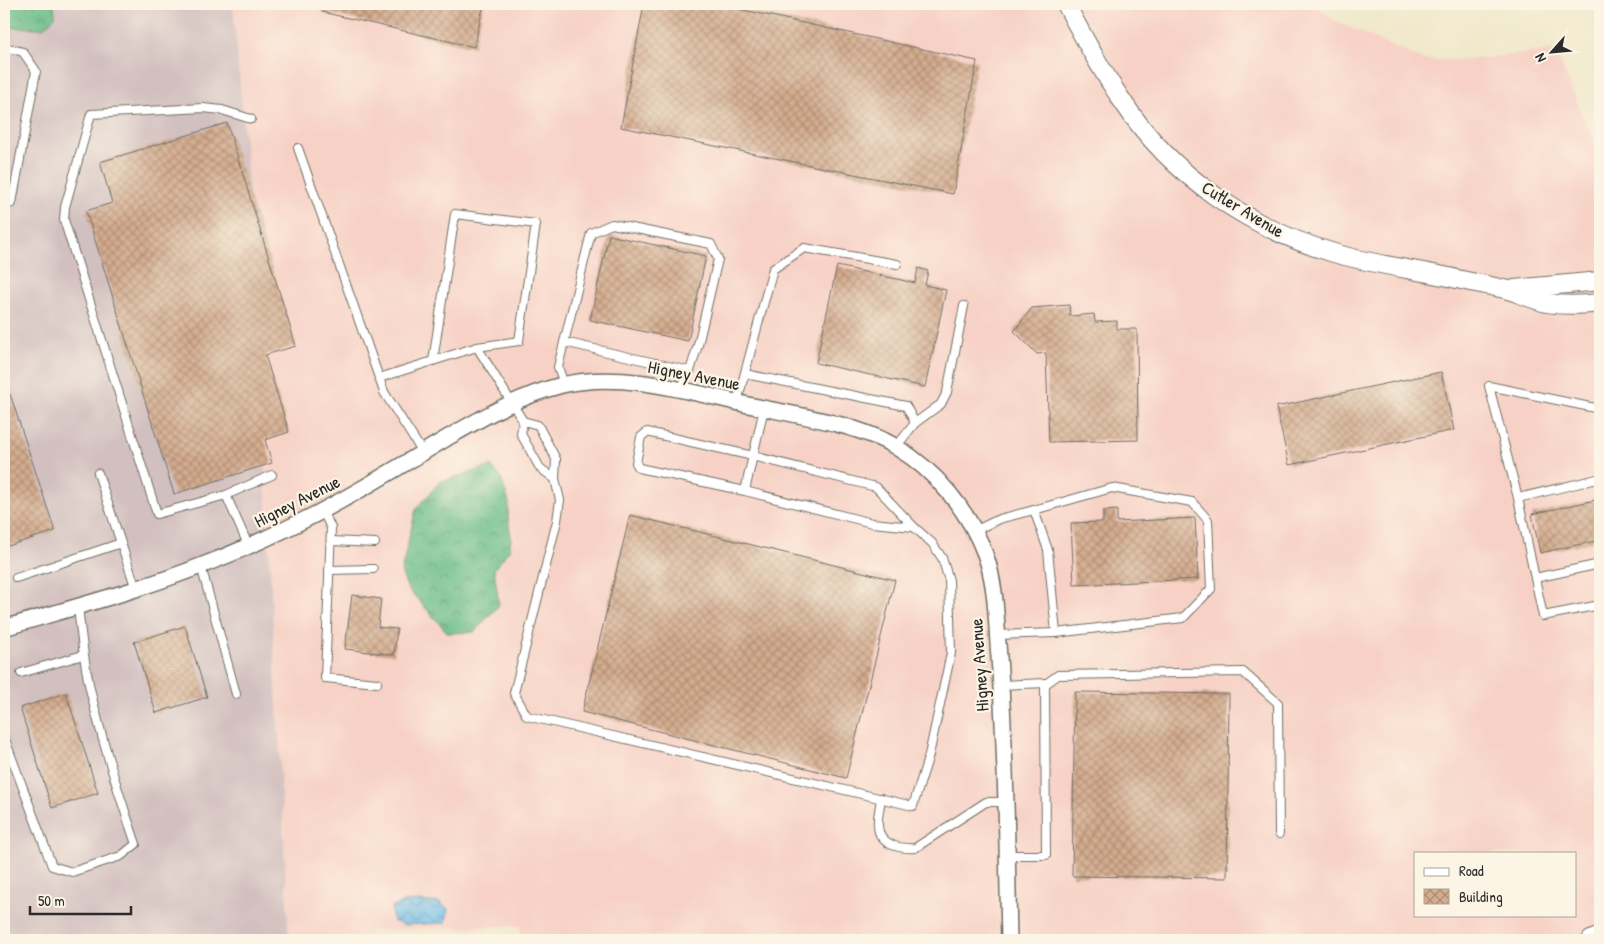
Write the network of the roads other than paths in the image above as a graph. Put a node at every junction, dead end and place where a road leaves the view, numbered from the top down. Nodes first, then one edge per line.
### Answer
1 (1066, 4) edge
2 (4, 47) edge
3 (251, 119) dead end
4 (298, 148) dead end
5 (4, 205) edge
6 (897, 264) dead end
7 (1600, 281) edge
8 (1506, 290) junction
9 (1600, 303) edge
10 (964, 306) dead end
11 (564, 342) junction
12 (477, 347) junction
13 (433, 361) junction
14 (690, 371) junction
15 (745, 374) junction
16 (379, 378) junction
17 (564, 384) junction
18 (682, 391) junction
19 (510, 402) junction
20 (737, 402) junction
21 (764, 408) junction
22 (1600, 409) edge
23 (523, 421) junction
24 (915, 423) junction
25 (896, 447) junction
26 (423, 453) junction
27 (753, 456) junction
28 (98, 473) dead end
29 (272, 475) dead end
30 (555, 478) junction
31 (1597, 479) dead end
32 (745, 491) junction
33 (226, 495) junction
34 (1518, 498) junction
35 (1034, 510) junction
36 (322, 511) junction
37 (914, 527) junction
38 (974, 531) junction
39 (331, 541) junction
40 (121, 543) junction
41 (374, 543) dead end
42 (249, 546) junction
43 (1600, 564) edge
44 (201, 566) junction
45 (373, 569) dead end
46 (330, 570) junction
47 (16, 578) dead end
48 (1535, 578) junction
49 (136, 589) junction
50 (1600, 605) edge
51 (78, 606) junction
52 (4, 628) edge
53 (1056, 632) junction
54 (997, 635) junction
55 (84, 654) junction
56 (21, 673) dead end
57 (377, 683) dead end
58 (1045, 683) junction
59 (1001, 685) junction
60 (236, 694) dead end
61 (4, 737) edge
62 (881, 798) junction
63 (1005, 802) junction
64 (1279, 834) dead end
65 (1007, 855) junction
66 (1600, 936) edge
67 (1009, 940) edge
68 (1591, 940) edge

1 - 8 street, Cutler Avenue
2 - 5 lane
3 - 33 lane
4 - 16 lane
6 - 15 lane
7 - 8 street, Cutler Avenue
8 - 9 street, Cutler Avenue
10 - 24 lane
11 - 14 lane
11 - 14 lane
11 - 17 lane
12 - 13 lane
12 - 13 lane
12 - 19 lane
13 - 16 lane
14 - 18 lane
15 - 20 lane
15 - 24 lane
16 - 26 lane
17 - 18 street, Higney Avenue
17 - 19 street, Higney Avenue
18 - 20 street, Higney Avenue
19 - 23 lane
19 - 26 street, Higney Avenue
20 - 21 street, Higney Avenue
21 - 25 street, Higney Avenue
21 - 27 lane
22 - 34 lane
23 - 30 lane
23 - 30 lane
24 - 25 lane
25 - 38 street, Higney Avenue
26 - 36 street, Higney Avenue
27 - 32 lane
27 - 32 lane
27 - 37 lane
28 - 40 lane
29 - 33 lane
30 - 62 lane
31 - 34 lane
32 - 37 lane
33 - 42 lane
34 - 48 lane
35 - 38 lane
35 - 53 lane
35 - 53 lane
36 - 39 lane
36 - 42 street, Higney Avenue
37 - 62 lane
38 - 54 street, Higney Avenue
39 - 41 lane
39 - 46 lane
40 - 47 lane
40 - 49 lane
42 - 44 street, Higney Avenue
43 - 48 lane
44 - 49 street, Higney Avenue
44 - 60 lane
45 - 46 lane
46 - 57 lane
48 - 50 lane
49 - 51 street, Higney Avenue
51 - 52 street, Higney Avenue
51 - 55 lane
53 - 54 lane
54 - 59 street, Higney Avenue
55 - 56 lane
55 - 61 lane
58 - 59 lane
58 - 64 lane
58 - 65 lane
59 - 63 street, Higney Avenue
62 - 63 lane
63 - 65 street, Higney Avenue
65 - 67 street, Higney Avenue
66 - 68 street

